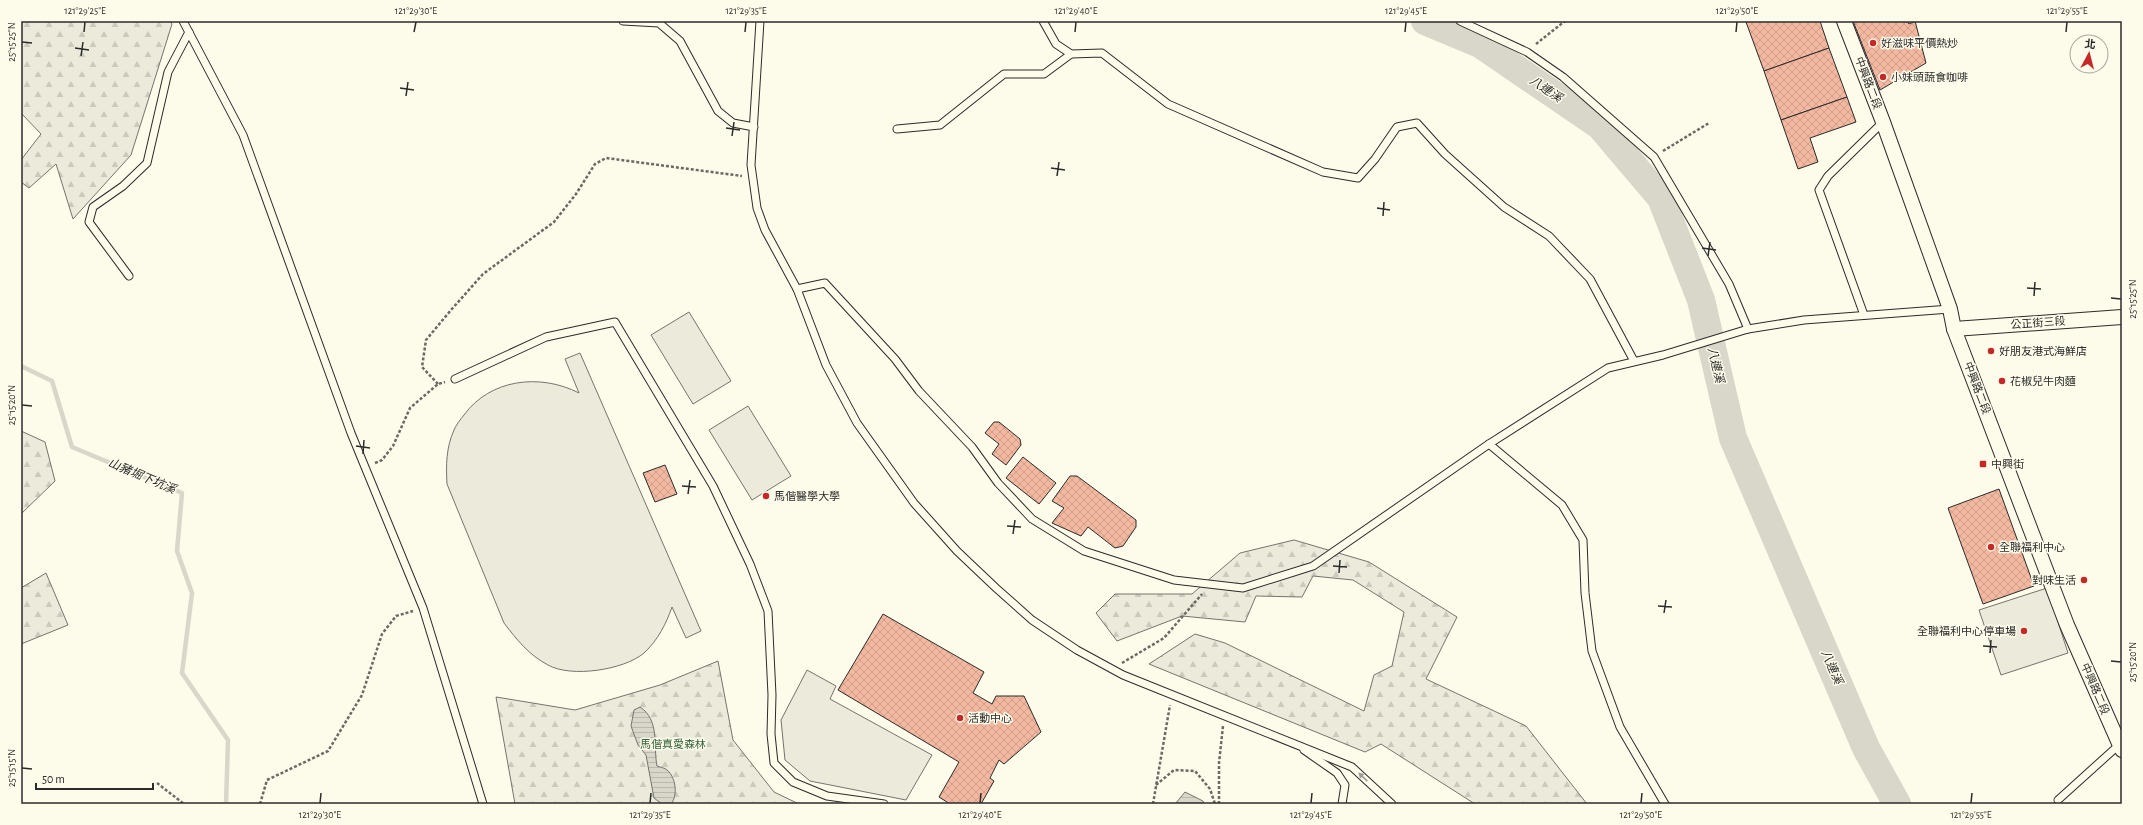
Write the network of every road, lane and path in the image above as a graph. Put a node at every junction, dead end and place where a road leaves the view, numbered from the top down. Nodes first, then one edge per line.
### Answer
1 (183, 21) edge
2 (623, 21) edge
3 (760, 21) edge
4 (1043, 21) edge
5 (1460, 21) edge
6 (1564, 21) edge
7 (1844, 21) edge
8 (189, 32) junction
9 (1527, 52) junction
10 (1071, 54) junction
11 (1883, 122) junction
12 (1709, 123) dead end
13 (754, 127) junction
14 (897, 129) dead end
15 (1654, 156) junction
16 (753, 178) junction
17 (129, 276) dead end
18 (797, 289) junction
19 (1950, 309) junction
20 (1864, 315) junction
21 (2122, 317) edge
22 (1748, 329) junction
23 (1954, 329) junction
24 (1634, 361) junction
25 (455, 378) joint
26 (438, 384) junction
27 (1489, 444) junction
28 (366, 468) junction
29 (1215, 584) junction
30 (423, 608) junction
31 (1111, 669) junction
32 (1171, 695) junction
33 (1224, 716) junction
34 (1297, 745) junction
35 (2121, 746) edge
36 (157, 783) dead end
37 (1156, 786) junction
38 (2058, 800) dead end
39 (184, 804) edge
40 (260, 804) edge
41 (483, 804) edge
42 (884, 804) edge
43 (1153, 804) edge
44 (1215, 804) edge
45 (1219, 804) edge
46 (1342, 804) edge
47 (1392, 804) edge
48 (1665, 804) edge

1 - 8 lane
2 - 13 lane
3 - 13 lane
4 - 10 lane
5 - 9 lane
6 - 9 path
7 - 11 street, 中興路二段
8 - 17 lane
8 - 28 lane
9 - 15 lane
10 - 14 lane
10 - 24 lane
11 - 19 street, 中興路二段
11 - 20 lane
12 - 15 path
13 - 16 lane
15 - 22 lane
16 - 18 lane
16 - 26 path
18 - 29 lane
18 - 31 lane
19 - 20 lane
19 - 23 street, 中興路二段
20 - 22 lane
21 - 23 street, 公正街三段
22 - 24 lane
23 - 35 street, 中興路二段
24 - 27 lane
25 - 26 path
25 - 42 lane
26 - 28 path
27 - 29 lane
27 - 48 lane
28 - 30 lane
29 - 31 path
30 - 40 path
30 - 41 lane
31 - 32 lane
32 - 33 lane
32 - 37 path
33 - 34 lane
33 - 45 path
34 - 46 lane
47 -> 34 lane
35 - 38 lane
36 - 39 path
37 - 43 path
37 - 44 path

